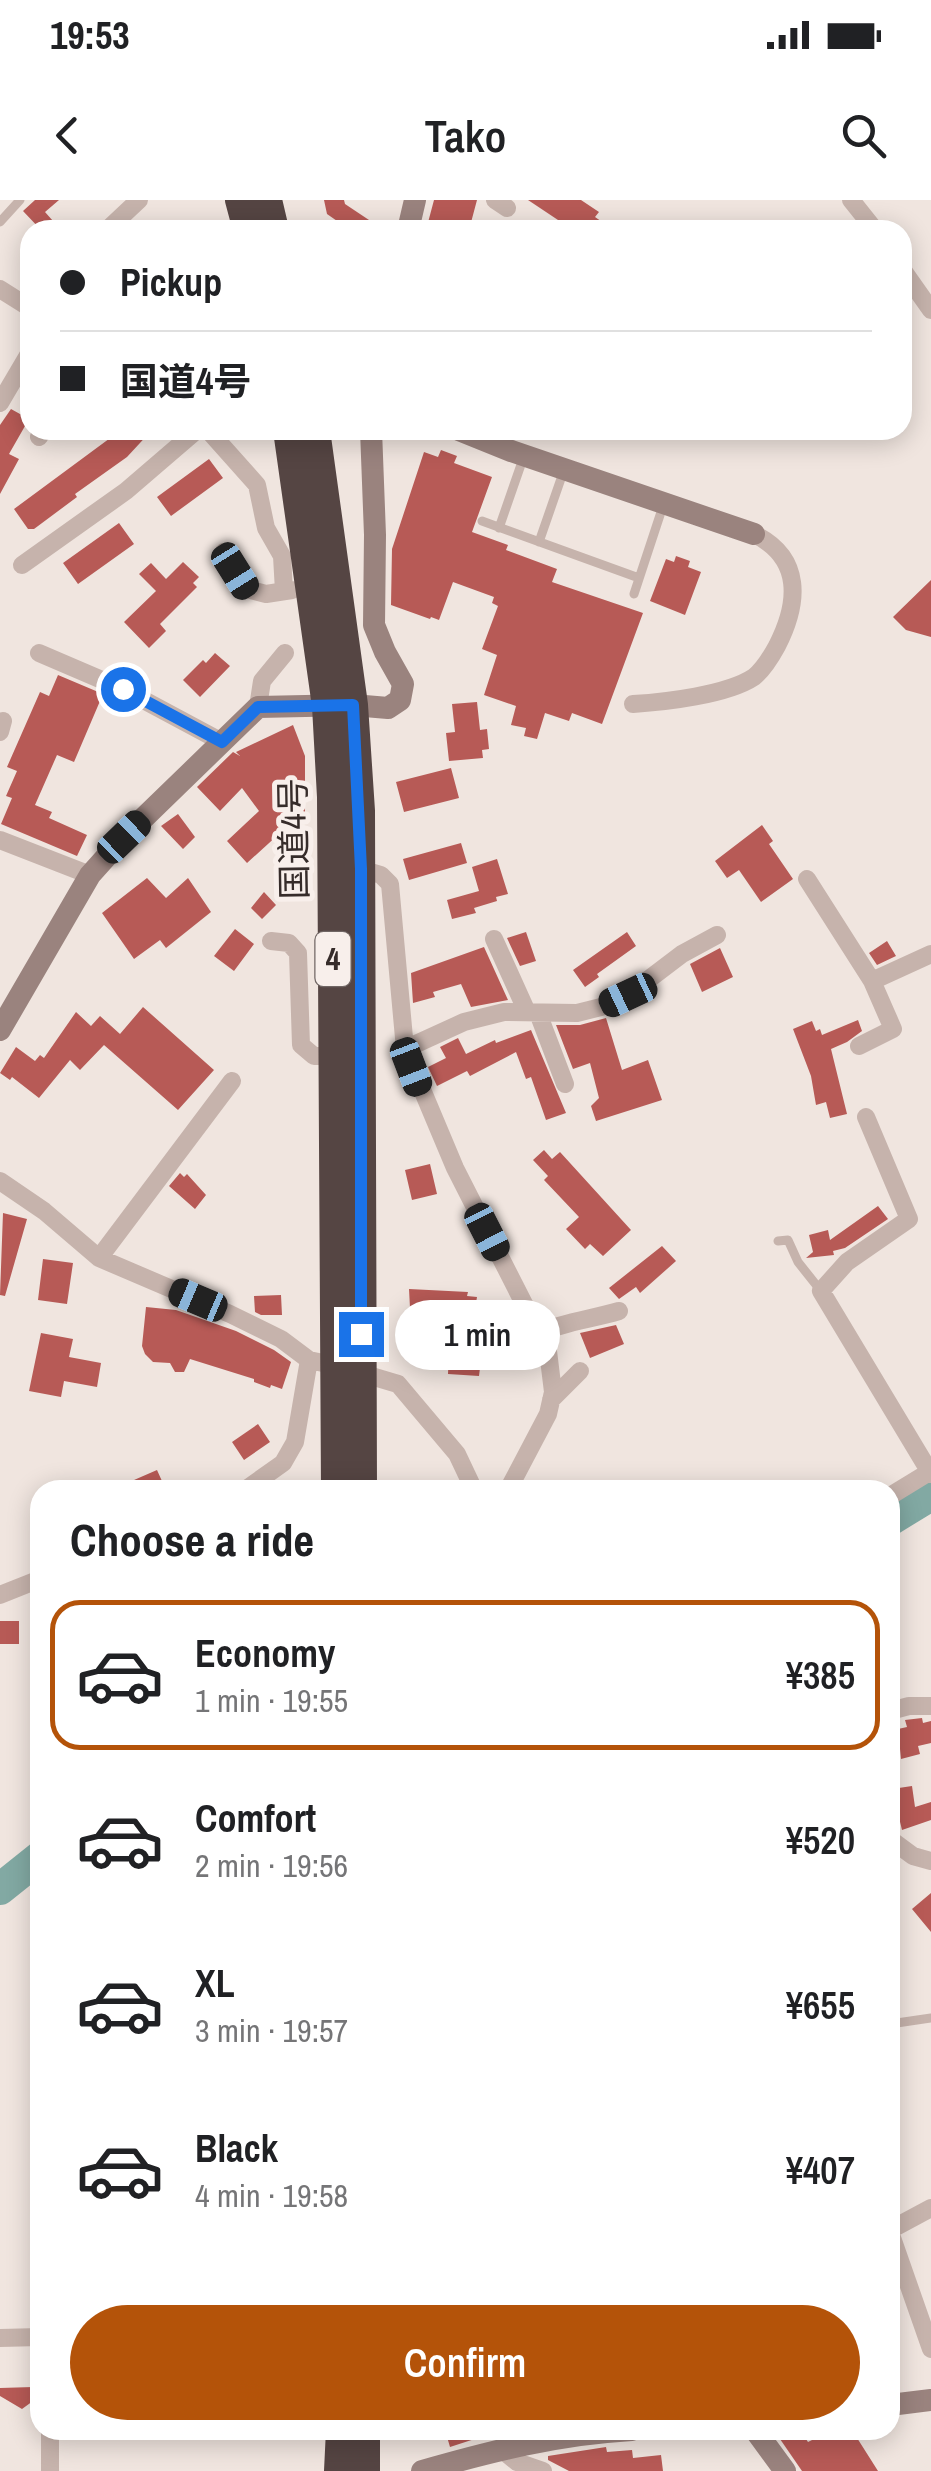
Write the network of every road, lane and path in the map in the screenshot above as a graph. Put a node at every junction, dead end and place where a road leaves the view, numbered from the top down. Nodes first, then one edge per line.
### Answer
1 (20, 200) edge
2 (138, 200) edge
3 (851, 200) edge
4 (117, 220) edge
5 (867, 220) edge
6 (0, 222) edge
7 (912, 282) edge
8 (931, 310) edge
9 (20, 369) edge
10 (0, 404) edge
11 (186, 440) edge
12 (217, 440) edge
13 (289, 440) edge
14 (316, 440) edge
15 (371, 440) edge
16 (483, 440) edge
17 (524, 456) junction
18 (564, 470) junction
19 (664, 504) junction
20 (482, 522) dead end
21 (500, 528) junction
22 (754, 534) joint
23 (539, 542) junction
24 (224, 552) dead end
25 (22, 565) dead end
26 (640, 578) junction
27 (298, 589) junction
28 (634, 594) dead end
29 (39, 653) dead end
30 (285, 654) dead end
31 (633, 704) dead end
32 (340, 705) junction
33 (258, 707) junction
34 (222, 742) junction
35 (0, 840) edge
36 (361, 869) junction
37 (90, 875) junction
38 (806, 879) dead end
39 (718, 935) dead end
40 (494, 939) dead end
41 (271, 941) dead end
42 (931, 954) edge
43 (872, 981) junction
44 (532, 1013) junction
45 (0, 1030) edge
46 (859, 1046) dead end
47 (405, 1049) junction
48 (335, 1056) junction
49 (232, 1081) dead end
50 (565, 1084) dead end
51 (866, 1117) dead end
52 (0, 1181) edge
53 (778, 1241) dead end
54 (99, 1258) junction
55 (821, 1292) junction
56 (618, 1310) dead end
57 (538, 1333) junction
58 (336, 1366) junction
59 (580, 1370) dead end
60 (551, 1400) junction
61 (930, 1472) edge
62 (259, 1480) edge
63 (336, 1480) edge
64 (360, 1480) edge
65 (469, 1480) edge
66 (513, 1480) edge
67 (900, 1490) edge
68 (30, 1583) edge
69 (0, 1596) edge
70 (931, 1706) edge
71 (900, 1708) edge
72 (900, 1846) edge
73 (931, 1862) edge
74 (931, 2018) edge
75 (900, 2023) edge
76 (931, 2208) edge
77 (900, 2225) edge
78 (900, 2260) edge
79 (30, 2337) edge
80 (0, 2338) edge
81 (931, 2348) edge
82 (931, 2400) edge
83 (900, 2404) edge
84 (50, 2440) edge
85 (341, 2440) edge
86 (365, 2440) edge
87 (540, 2440) edge
88 (763, 2440) edge
89 (500, 2449) junction
90 (50, 2471) edge
91 (339, 2471) edge
92 (365, 2471) edge
93 (422, 2471) edge
94 (511, 2471) edge
95 (543, 2471) edge
96 (786, 2471) edge

1 - 6 lane
2 - 4 street
3 - 5 street
7 - 8 street
9 - 10 street
11 - 25 street
12 - 27 street
13 - 27 highway, 国道4号 / 4
14 - 32 highway, 国道4号 / 4
15 - 32 street
16 - 17 street
17 - 18 street
17 - 21 lane
18 - 19 street
18 - 23 lane
19 - 22 street
19 - 26 lane
20 - 21 lane
21 - 23 lane
22 - 31 street
23 - 26 lane
24 - 27 street
26 - 28 lane
27 - 32 highway, 国道4号 / 4
29 - 34 street
30 - 33 street
32 - 33 street
32 - 36 highway, 国道4号 / 4
32 - 48 highway, 国道4号 / 4
33 - 34 street
34 - 37 street
35 - 37 street
36 - 47 street
36 - 58 highway, 国道4号 / 4
37 - 45 street
38 - 43 street
39 - 44 street
40 - 44 street
41 - 48 street
42 - 43 street
43 - 46 street
44 - 47 street
44 - 50 street
47 - 57 street
48 - 58 highway, 国道4号 / 4
49 - 54 street
51 - 55 street
52 - 54 street
53 - 55 lane
54 - 58 street
55 - 61 street
56 - 57 street
57 - 60 street
58 - 62 street
58 - 63 highway, 国道4号 / 4
58 - 64 highway, 国道4号 / 4
58 - 65 street
59 - 60 street
60 - 66 street
61 - 67 street
68 - 69 street
70 - 71 street
72 - 73 street
74 - 75 lane
76 - 77 street
78 - 81 street
79 - 80 street
82 - 83 street
84 - 90 street
85 - 91 highway
86 - 92 highway
87 - 89 street
88 - 96 street
89 - 93 street
89 - 94 street
89 - 95 street

